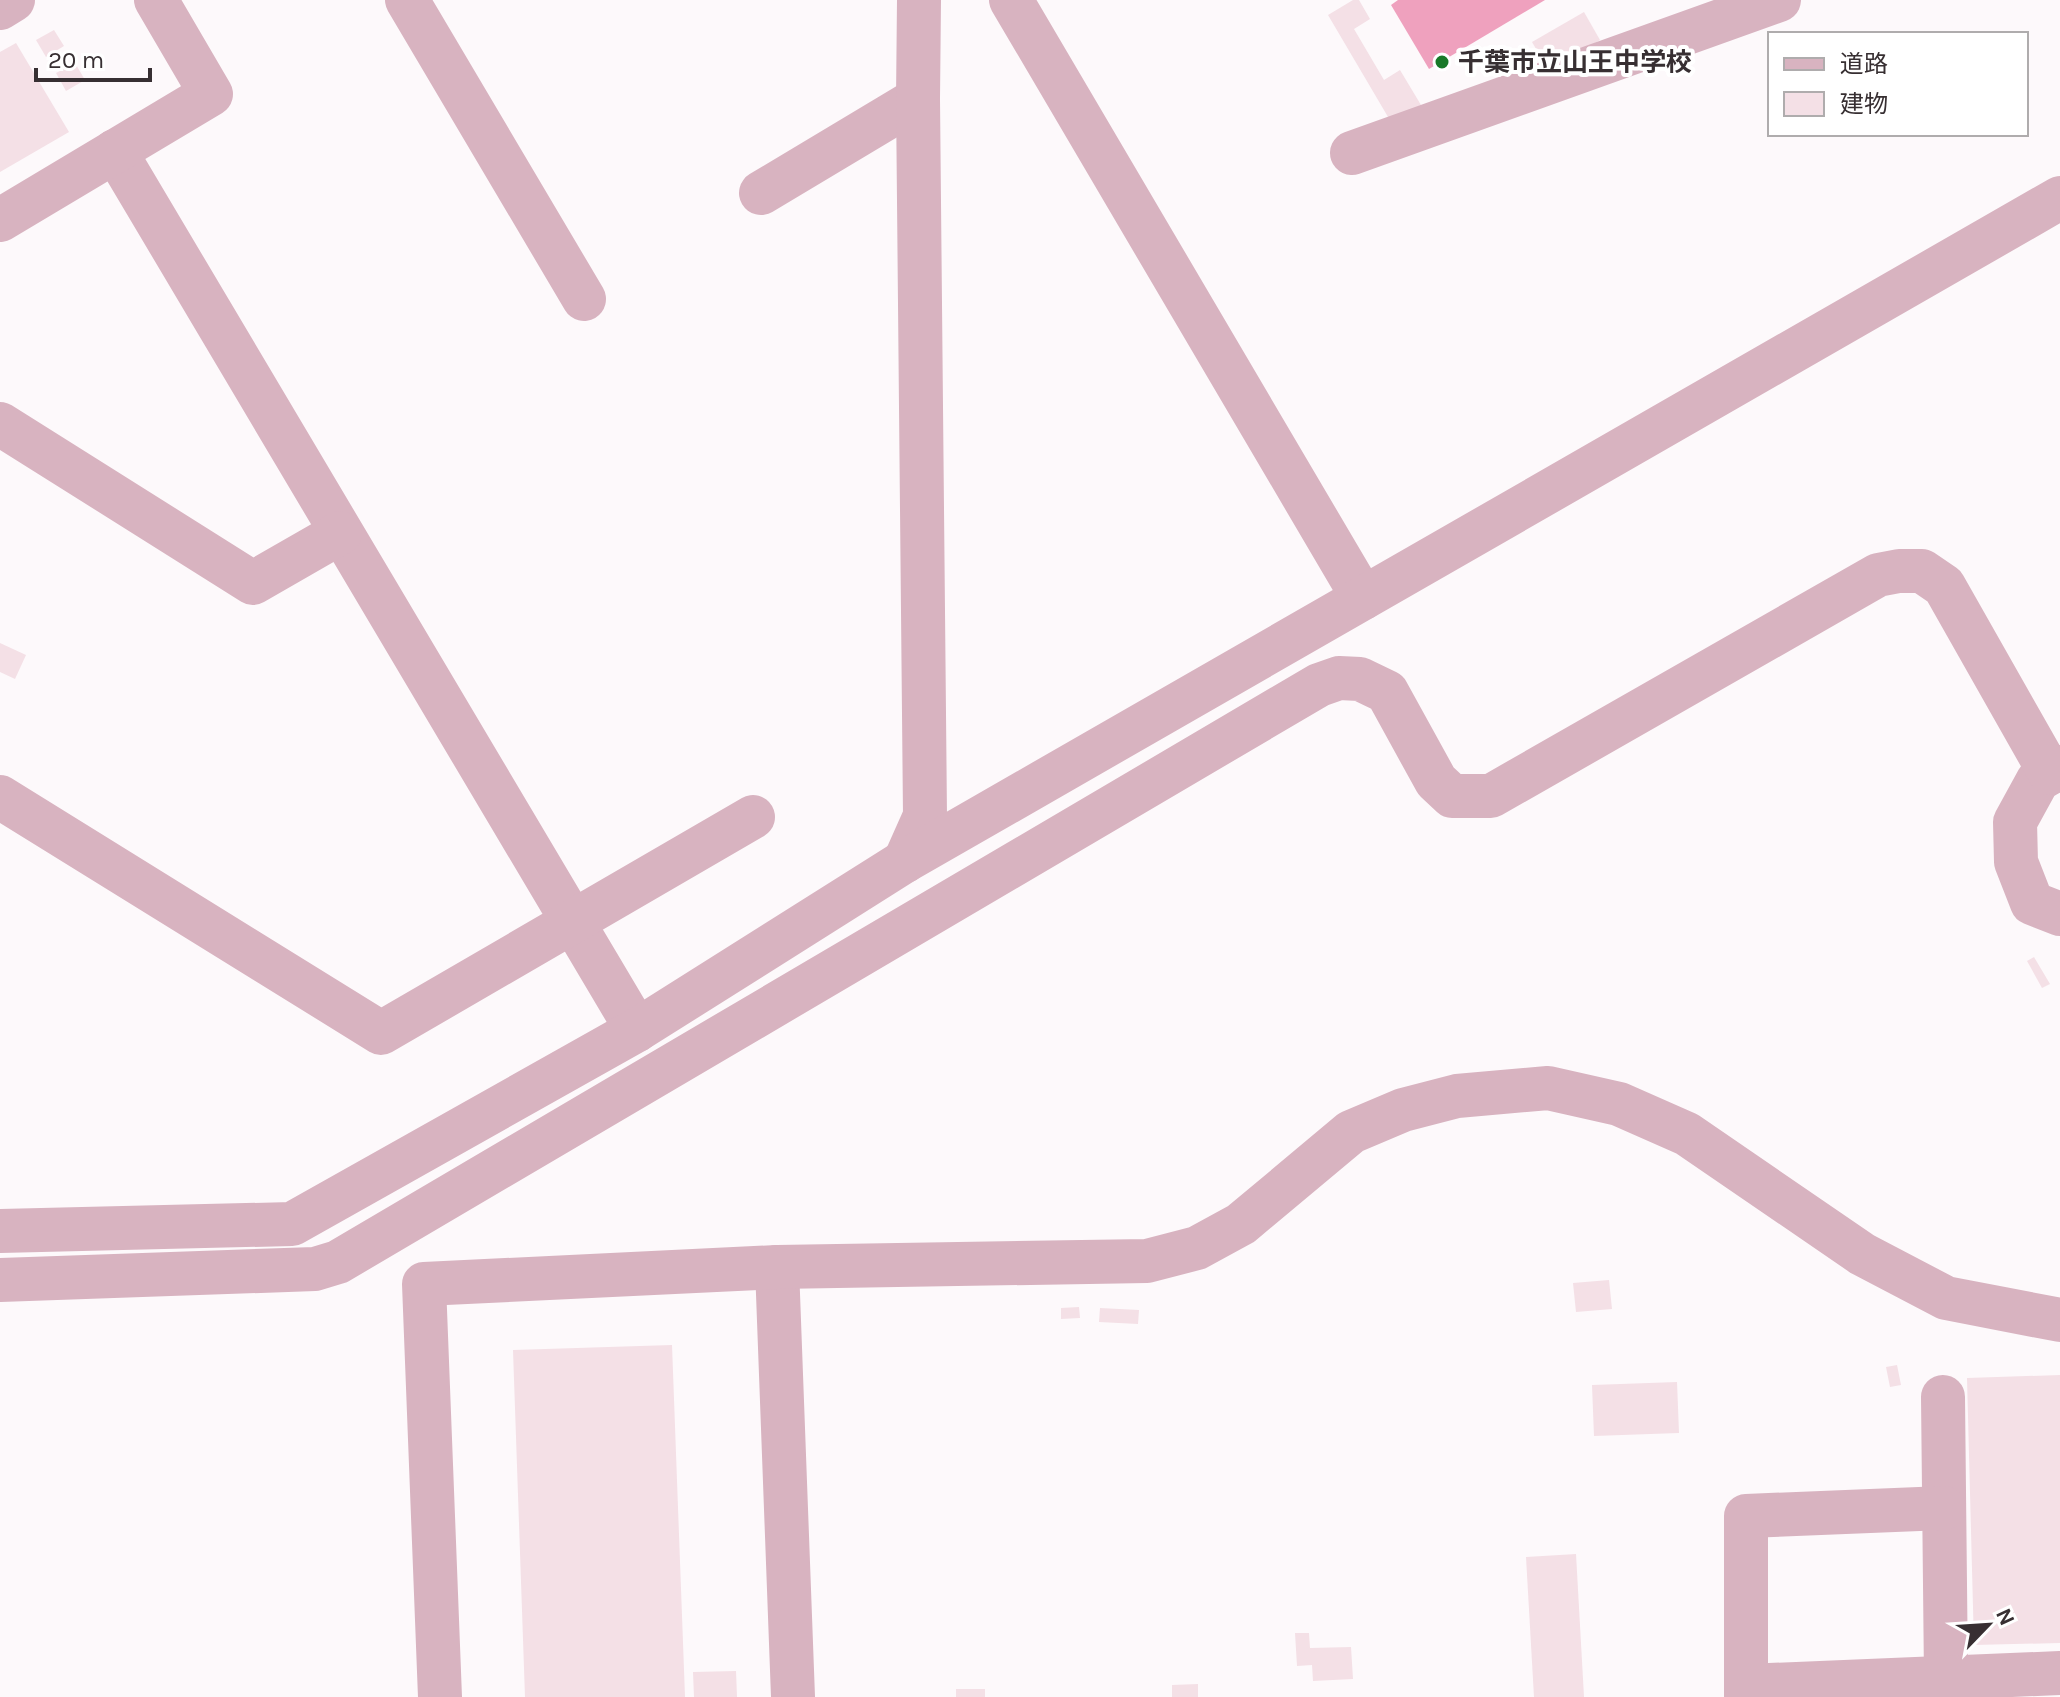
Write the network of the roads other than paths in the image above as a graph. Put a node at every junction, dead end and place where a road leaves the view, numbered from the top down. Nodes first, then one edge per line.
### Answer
1 (13, 0) edge
2 (156, 0) edge
3 (407, 0) edge
4 (919, 0) edge
5 (1011, 0) edge
6 (1779, 0) edge
7 (0, 8) edge
8 (918, 99) junction
9 (115, 151) junction
10 (1352, 153) dead end
11 (761, 193) dead end
12 (2060, 198) edge
13 (0, 220) edge
14 (584, 299) dead end
15 (0, 424) edge
16 (340, 533) junction
17 (1363, 598) junction
18 (2055, 770) edge
19 (0, 797) edge
20 (753, 817) dead end
21 (905, 861) junction
22 (2060, 914) edge
23 (571, 923) junction
24 (637, 1030) junction
25 (0, 1231) edge
26 (777, 1267) junction
27 (0, 1280) edge
28 (2060, 1320) edge
29 (1943, 1397) dead end
30 (1944, 1508) junction
31 (2060, 1673) edge
32 (1946, 1678) junction
33 (1746, 1691) edge
34 (440, 1697) edge
35 (793, 1697) edge

1 - 7 street
2 - 9 street
3 - 14 street
4 - 8 street
5 - 17 street
6 - 10 street
8 - 11 street
8 - 21 street
9 - 13 street
9 - 16 street
12 - 17 street
15 - 16 street
16 - 23 street
17 - 21 street
18 - 22 street
18 - 27 street
19 - 23 street
20 - 23 street
21 - 24 street
23 - 24 street
24 - 25 street
26 - 28 street
26 - 34 street
26 - 35 street
29 - 30 street
30 - 32 street
30 - 33 street
31 - 32 street
32 - 33 street

